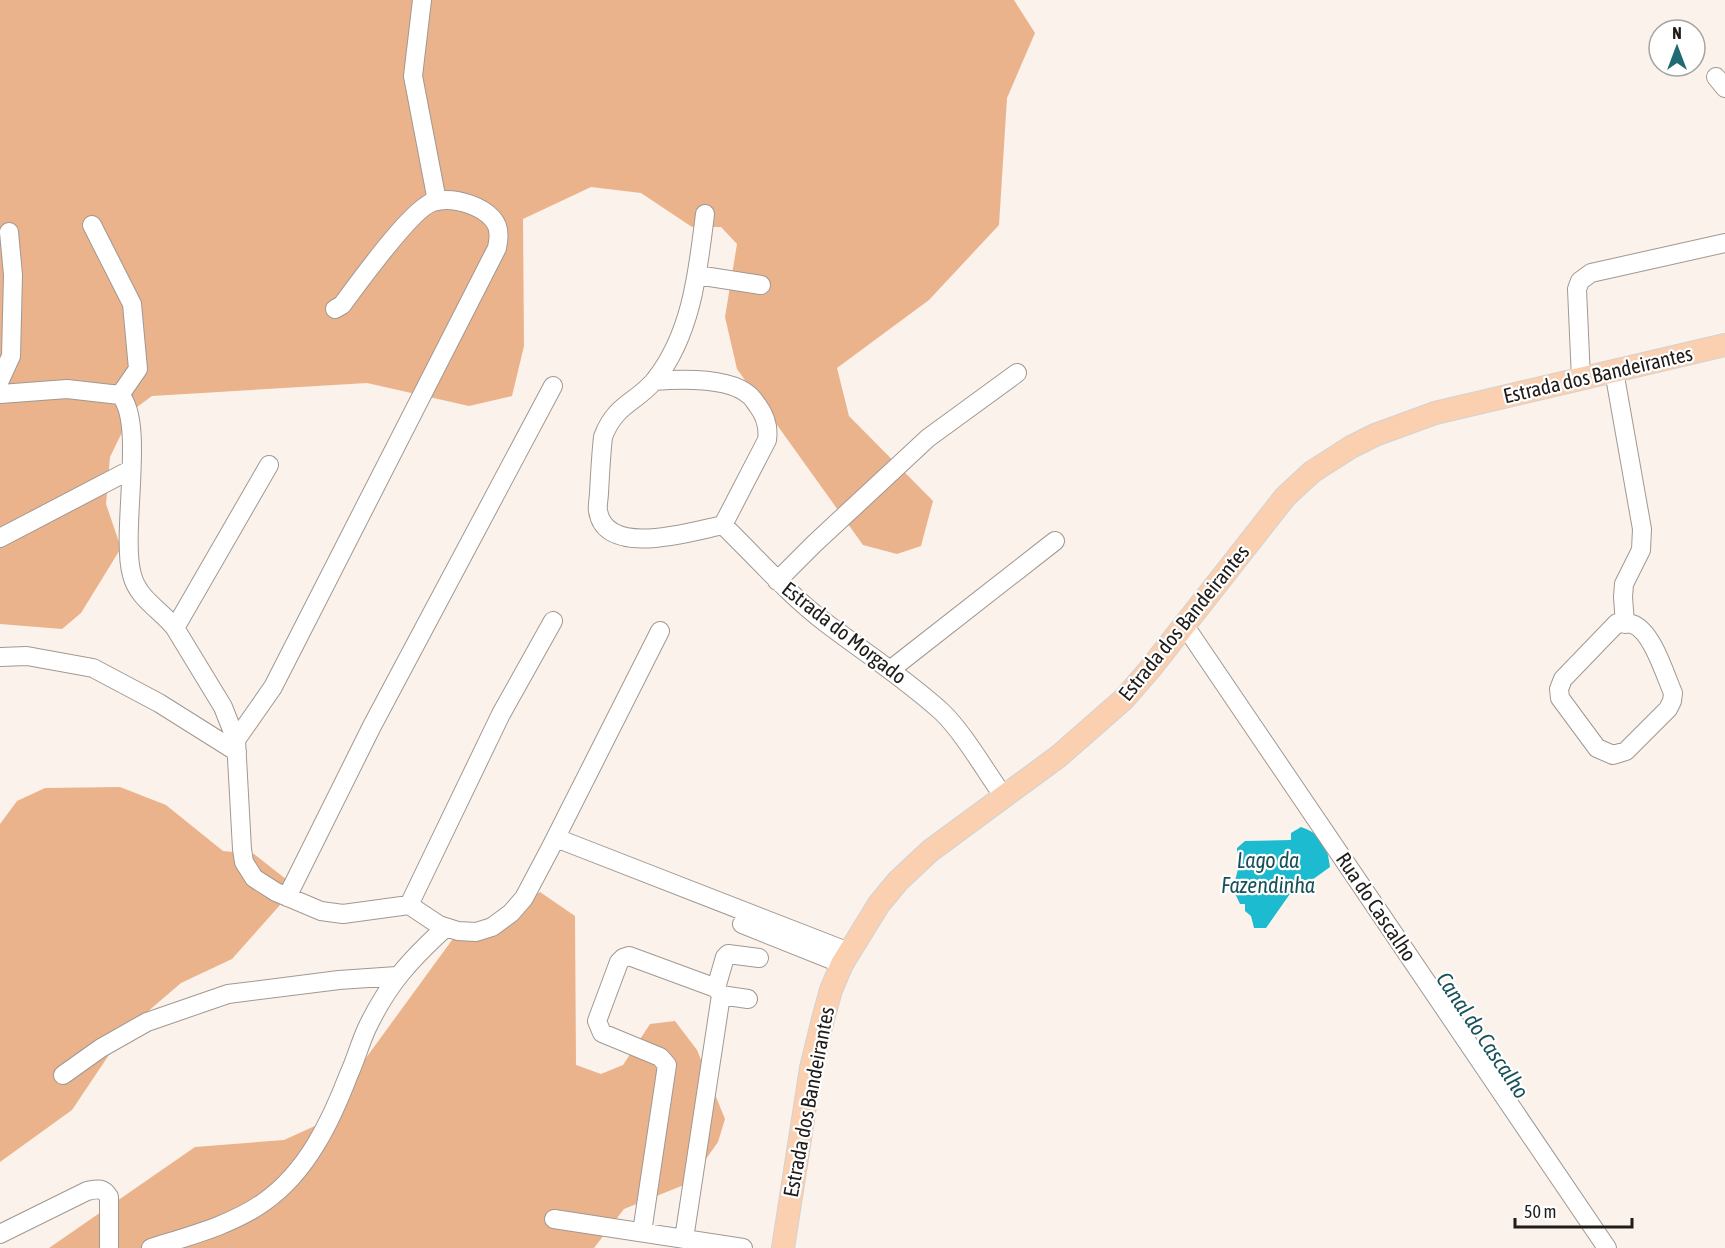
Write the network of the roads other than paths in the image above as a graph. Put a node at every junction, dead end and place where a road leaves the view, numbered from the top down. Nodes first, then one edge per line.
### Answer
1 (422, 0) edge
2 (437, 201) junction
3 (705, 214) dead end
4 (92, 225) dead end
5 (9, 232) dead end
6 (1725, 243) edge
7 (697, 275) junction
8 (761, 285) dead end
9 (334, 309) dead end
10 (1725, 345) edge
11 (1614, 371) junction
12 (1017, 373) dead end
13 (1581, 379) junction
14 (0, 380) edge
15 (654, 381) junction
16 (553, 386) dead end
17 (0, 394) edge
18 (120, 395) junction
19 (269, 465) dead end
20 (130, 470) junction
21 (723, 525) junction
22 (0, 538) edge
23 (1054, 541) dead end
24 (777, 581) junction
25 (553, 621) dead end
26 (1625, 624) junction
27 (1185, 626) junction
28 (175, 628) junction
29 (660, 631) dead end
30 (0, 657) edge
31 (890, 670) junction
32 (236, 746) junction
33 (1004, 797) junction
34 (553, 844) junction
35 (287, 897) junction
36 (409, 905) junction
37 (445, 928) junction
38 (759, 958) dead end
39 (846, 958) junction
40 (397, 976) junction
41 (718, 992) junction
42 (748, 999) dead end
43 (63, 1075) dead end
44 (554, 1219) dead end
45 (0, 1234) edge
46 (644, 1238) edge
47 (684, 1239) junction
48 (109, 1248) edge
49 (151, 1248) edge
50 (743, 1248) edge
51 (783, 1248) edge
52 (1607, 1248) edge

1 - 2 street
2 - 9 street
2 - 32 street
3 - 7 street
4 - 18 street
5 - 14 street
6 - 13 street
7 - 8 street
7 - 15 street
10 - 11 main road, Estrada dos Bandeirantes
11 - 13 main road, Estrada dos Bandeirantes
11 - 26 street
12 - 24 street
13 - 27 main road, Estrada dos Bandeirantes
15 - 21 street
15 - 21 street
16 - 35 street
17 - 18 street
18 - 20 street
19 - 28 street
20 - 22 street
20 - 28 street
21 - 24 street, Estrada do Morgado
23 - 31 street
24 - 31 street, Estrada do Morgado
25 - 36 street
26 - 26 street
27 - 33 main road, Estrada dos Bandeirantes
27 - 52 street, Rua do Cascalho
28 - 32 street
29 - 34 street
30 - 32 street
31 - 33 street, Estrada do Morgado
32 - 35 street
33 - 39 main road, Estrada dos Bandeirantes
34 - 37 street
34 - 39 street
35 - 36 street
36 - 37 street
37 - 40 street
38 - 41 street
39 - 51 main road, Estrada dos Bandeirantes
40 - 43 street
40 - 49 street
41 - 42 street
41 - 46 street
41 - 47 street
44 - 46 street
45 - 48 street
46 - 47 street
47 - 50 street

